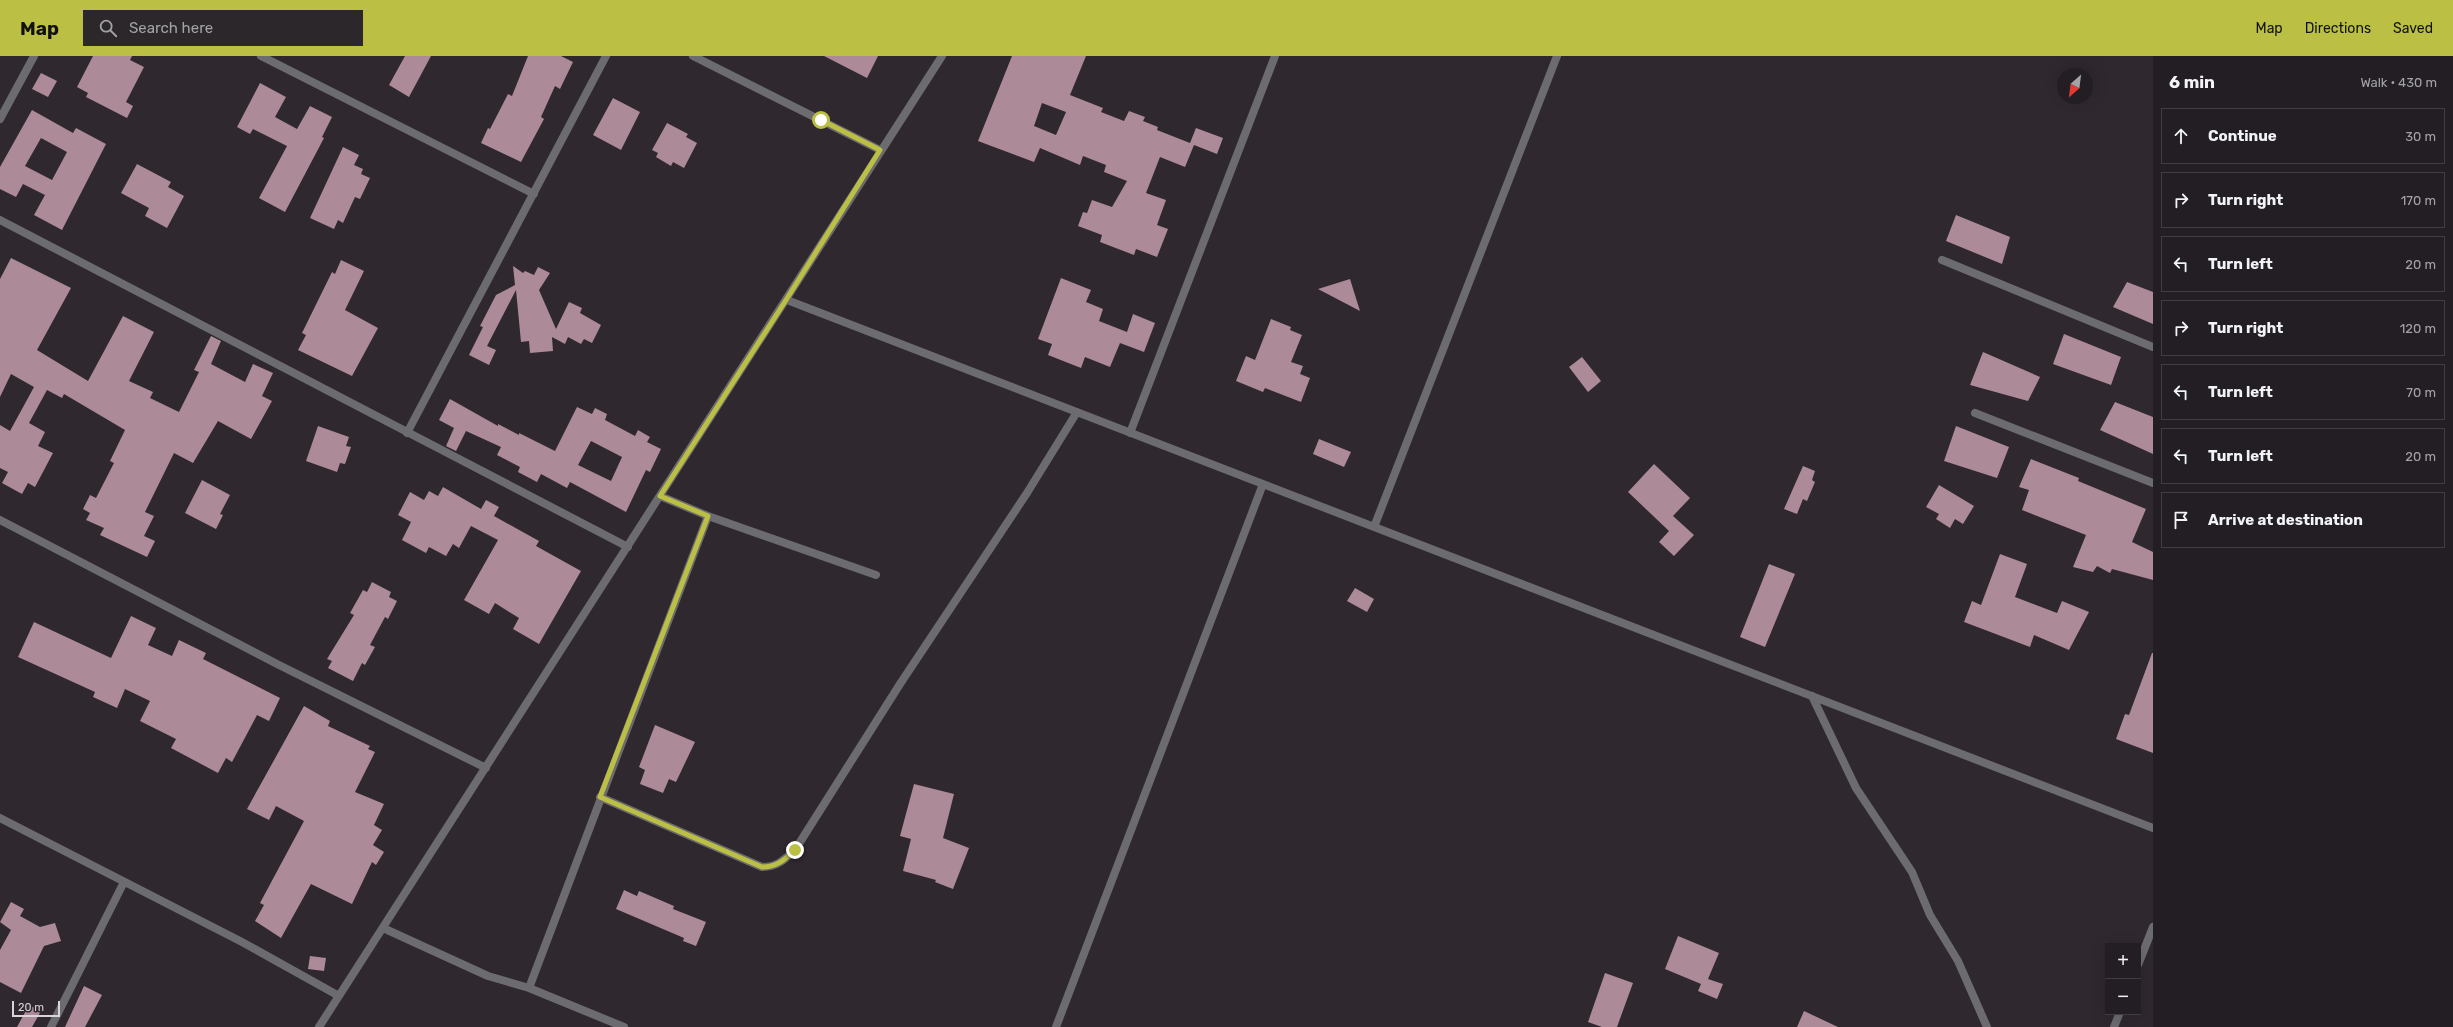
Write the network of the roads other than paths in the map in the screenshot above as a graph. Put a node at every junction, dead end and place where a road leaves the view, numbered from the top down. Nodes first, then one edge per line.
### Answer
1 (34, 56) edge
2 (260, 56) edge
3 (606, 56) edge
4 (693, 56) edge
5 (942, 56) edge
6 (1275, 56) edge
7 (1557, 56) edge
8 (0, 119) edge
9 (880, 150) junction
10 (534, 194) junction
11 (0, 220) edge
12 (1942, 260) dead end
13 (786, 300) junction
14 (2153, 347) edge
15 (1077, 412) junction
16 (1975, 413) dead end
17 (407, 433) junction
18 (1130, 433) junction
19 (2153, 483) edge
20 (1263, 484) junction
21 (660, 496) junction
22 (708, 516) junction
23 (0, 520) edge
24 (1374, 527) junction
25 (628, 547) junction
26 (876, 575) dead end
27 (1812, 696) junction
28 (486, 768) junction
29 (600, 797) junction
30 (0, 818) edge
31 (2153, 828) edge
32 (124, 882) junction
33 (2153, 927) edge
34 (383, 928) junction
35 (2141, 957) edge
36 (529, 988) junction
37 (339, 996) junction
38 (2119, 1015) edge
39 (50, 1027) edge
40 (319, 1027) edge
41 (624, 1027) edge
42 (1056, 1027) edge
43 (1987, 1027) edge
44 (2114, 1027) edge

1 - 8 street
2 - 10 street
3 - 10 street
4 - 9 street
5 - 9 street
6 - 18 street
7 - 24 street
9 - 13 street
10 - 17 street
11 - 17 street
12 - 14 street
13 - 15 street
13 - 21 street
15 - 18 street
15 - 29 street
16 - 19 street
17 - 25 street
18 - 20 street
20 - 24 street
20 - 42 street
21 - 22 street
21 - 25 street
22 - 26 street
22 - 29 street
23 - 28 street
24 - 27 street
25 - 28 street
27 - 31 street
27 - 43 street
28 - 34 street
29 - 36 street
30 - 32 street
32 - 37 street
32 - 39 street
33 - 35 street
34 - 36 street
34 - 37 street
36 - 41 street
37 - 40 street
38 - 44 street

